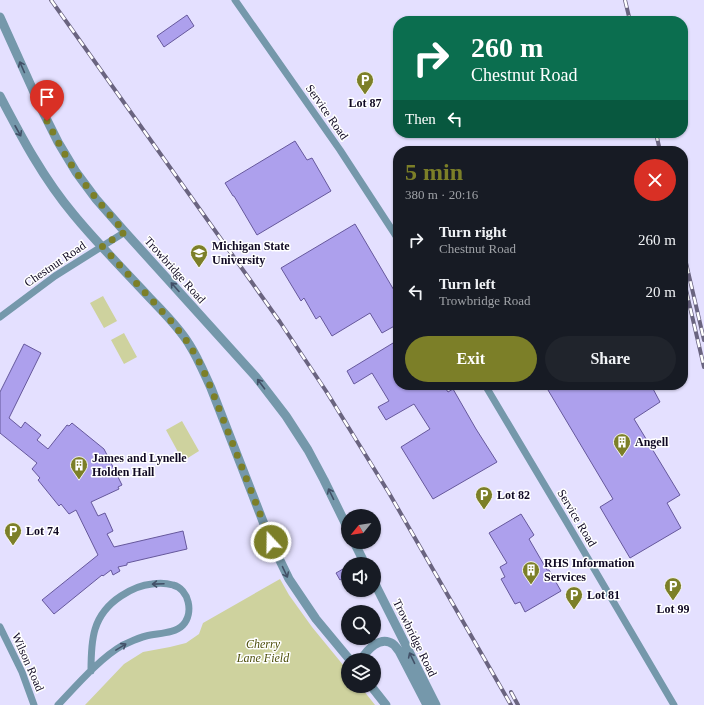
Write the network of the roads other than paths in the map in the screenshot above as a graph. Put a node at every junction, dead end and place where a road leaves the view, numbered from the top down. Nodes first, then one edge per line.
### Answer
1 (235, 0) edge
2 (0, 17) edge
3 (0, 96) edge
4 (393, 231) edge
5 (125, 232) junction
6 (102, 246) junction
7 (0, 317) edge
8 (488, 390) edge
9 (341, 515) edge
10 (381, 596) edge
11 (0, 627) edge
12 (344, 653) edge
13 (365, 653) edge
14 (91, 671) junction
15 (377, 693) edge
16 (34, 705) edge
17 (58, 705) edge
18 (386, 705) edge
19 (427, 705) edge
20 (436, 705) edge
21 (674, 705) edge

1 - 4 street, Service Road
5 -> 2 street, Trowbridge Road
3 -> 6 street
5 - 6 street, Chestnut Road
9 -> 5 street, Trowbridge Road
6 - 7 street, Chestnut Road
6 -> 12 street
8 - 21 street, Service Road
20 -> 10 street, Trowbridge Road
11 - 16 street, Wilson Road
13 - 19 street
14 -> 14 street
14 - 17 street
15 - 18 street

